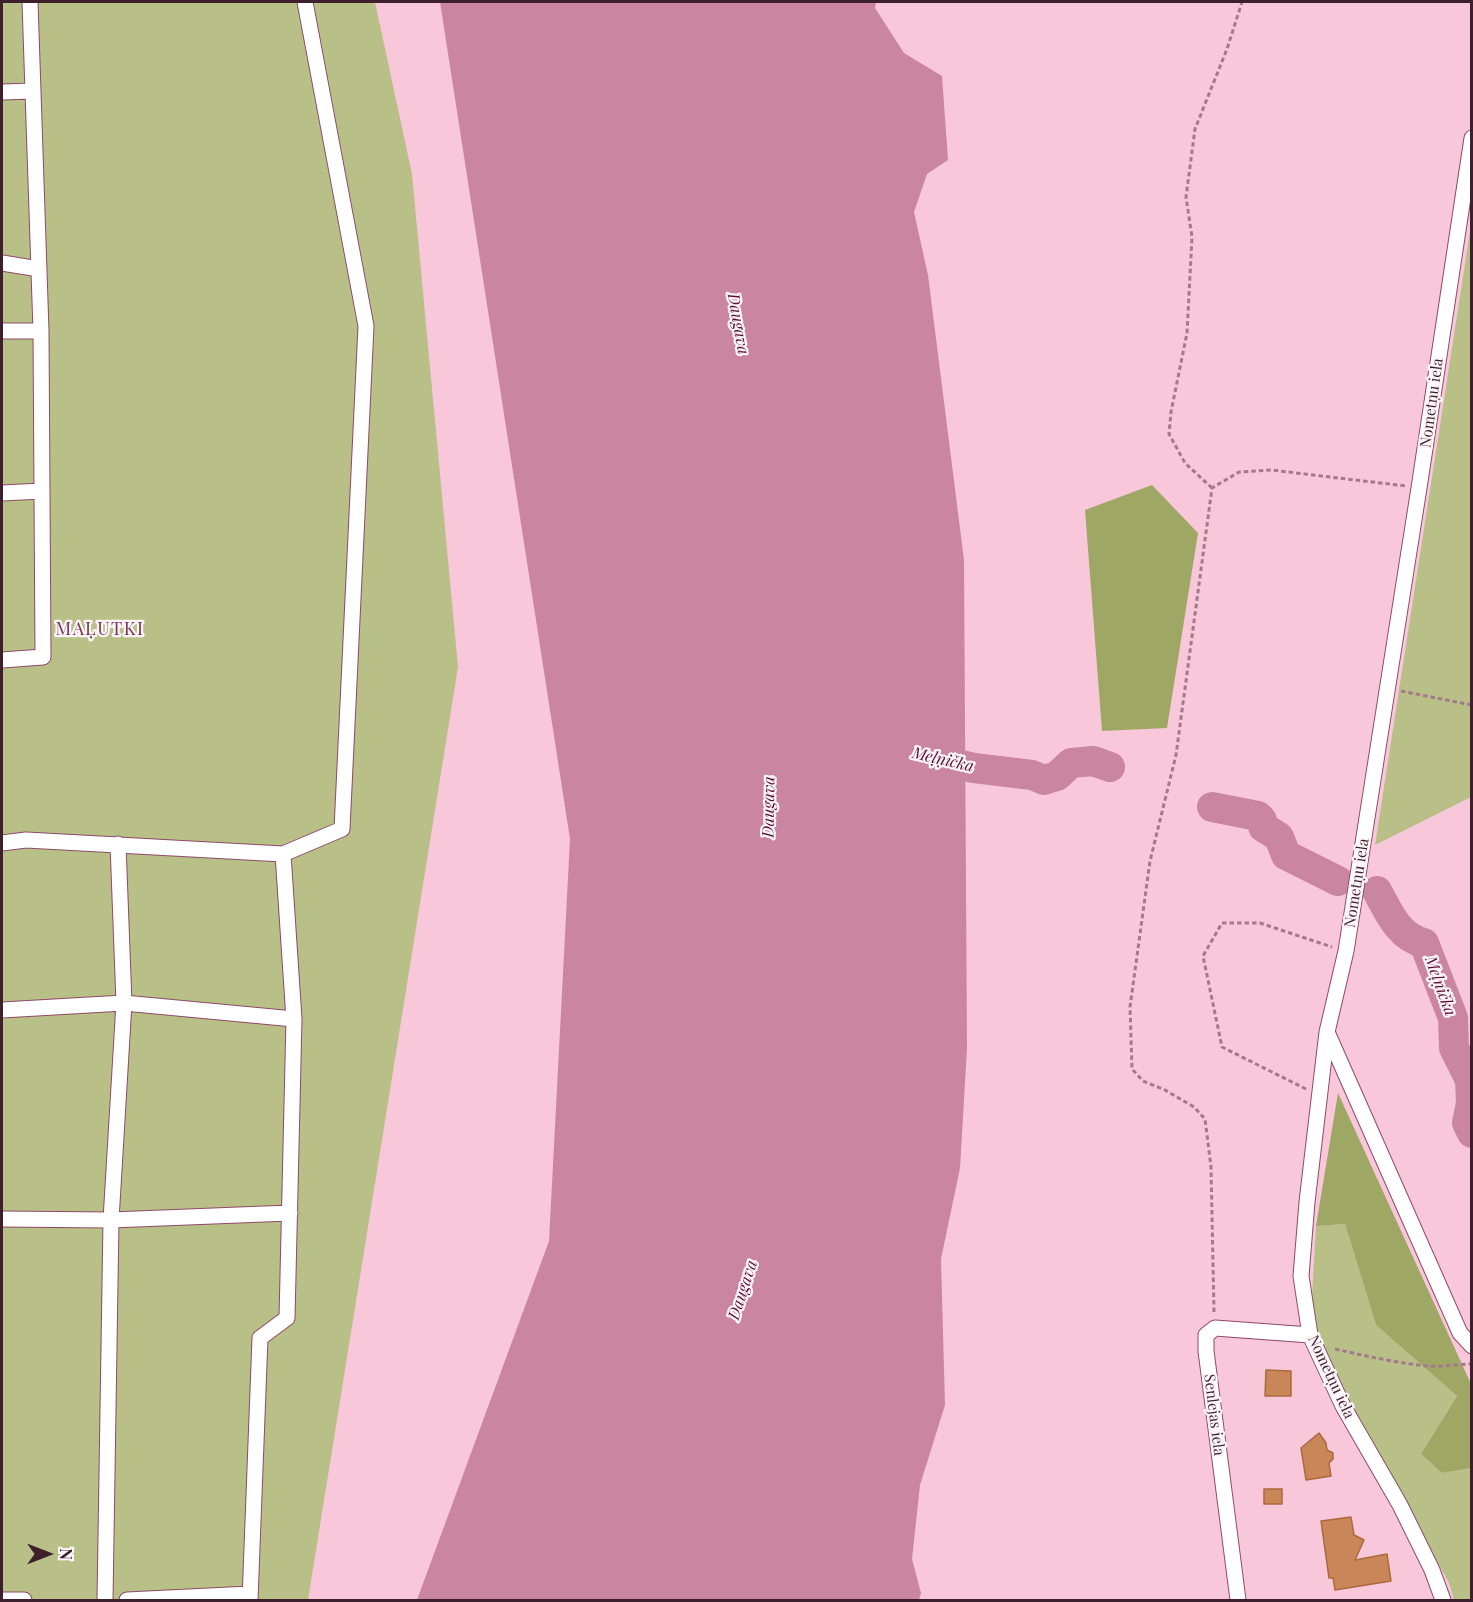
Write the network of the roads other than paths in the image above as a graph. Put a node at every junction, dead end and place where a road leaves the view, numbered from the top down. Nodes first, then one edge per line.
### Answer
1 (30, 2) edge
2 (305, 2) edge
3 (33, 91) junction
4 (2, 92) edge
5 (1472, 138) edge
6 (2, 263) edge
7 (39, 269) junction
8 (2, 331) edge
9 (41, 331) junction
10 (42, 491) junction
11 (2, 493) edge
12 (2, 660) edge
13 (2, 843) edge
14 (118, 844) junction
15 (283, 854) junction
16 (124, 1003) junction
17 (2, 1010) edge
18 (294, 1019) junction
19 (1327, 1032) junction
20 (290, 1213) junction
21 (2, 1218) edge
22 (111, 1220) junction
23 (1313, 1341) junction
24 (1472, 1346) edge
25 (250, 1597) edge
26 (2, 1600) edge
27 (24, 1600) edge
28 (105, 1600) edge
29 (127, 1600) edge
30 (1238, 1600) edge
31 (1443, 1600) edge

1 - 3 street
2 - 15 street
3 - 4 street
3 - 7 street
5 - 19 street, Nometņu iela
6 - 7 street
7 - 9 street
8 - 9 street
9 - 10 street
10 - 11 street
10 - 12 street
13 - 14 street
14 - 15 street
14 - 16 street
15 - 18 street
16 - 17 street
16 - 18 street
16 - 22 street
18 - 20 street
19 - 23 street, Nometņu iela
19 - 24 street
20 - 22 street
20 - 25 street
21 - 22 street
22 - 28 street
23 - 30 street, Senlejas iela
23 - 31 street, Nometņu iela
25 - 29 street
26 - 27 street

